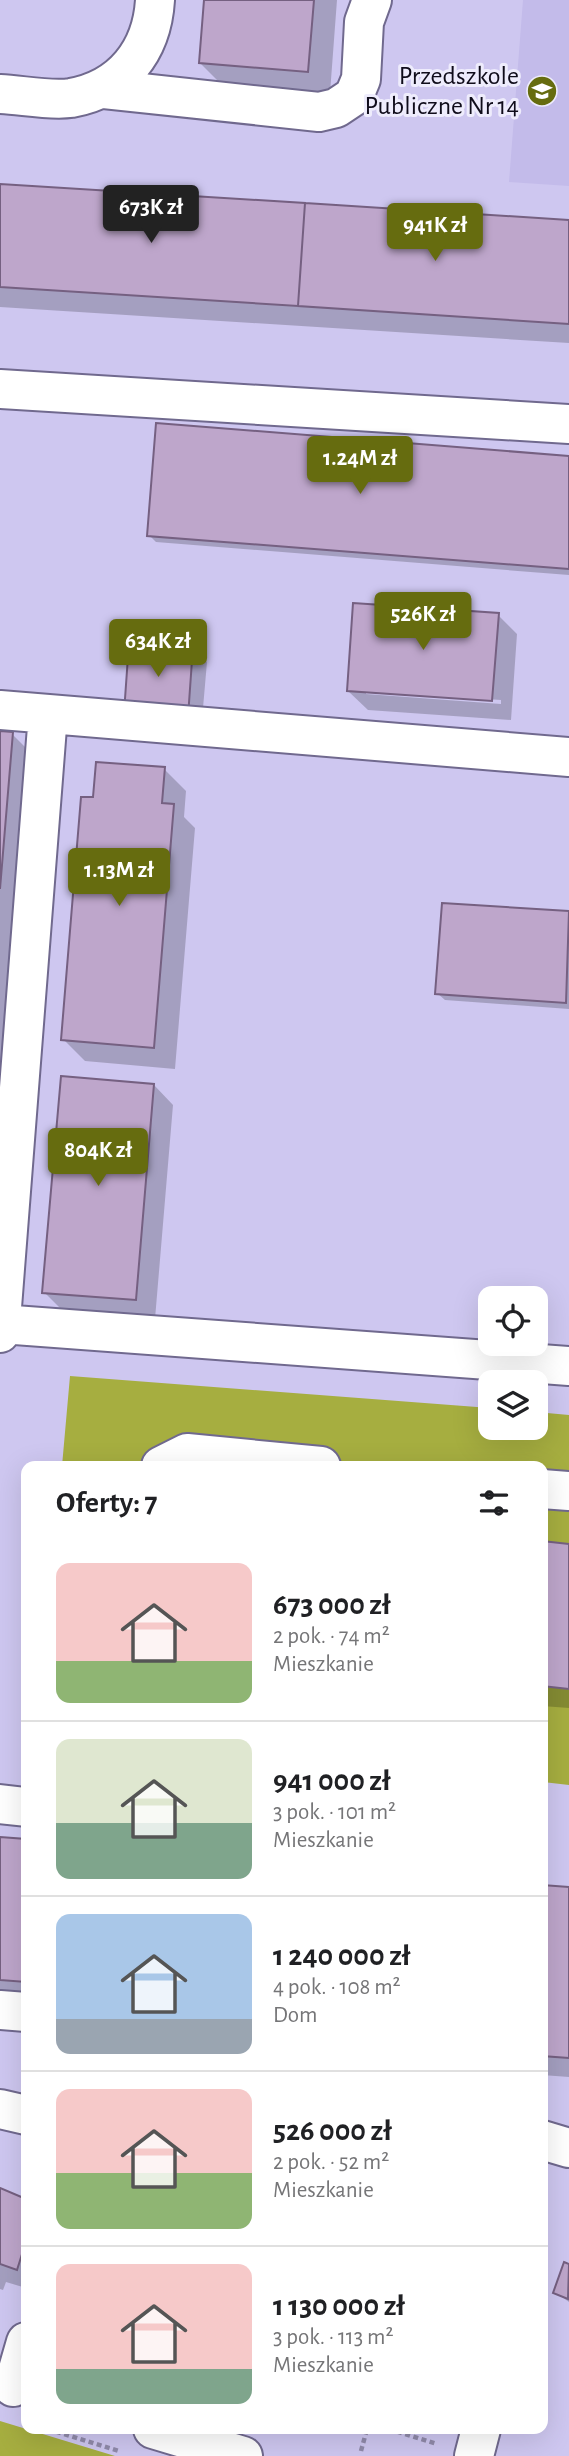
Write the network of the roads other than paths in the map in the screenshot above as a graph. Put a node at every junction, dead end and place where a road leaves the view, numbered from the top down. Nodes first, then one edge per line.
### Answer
1 (155, 0) edge
2 (372, 0) edge
3 (104, 89) junction
4 (0, 94) edge
5 (0, 389) edge
6 (569, 424) edge
7 (0, 710) edge
8 (48, 714) junction
9 (569, 757) edge
10 (0, 1324) edge
11 (0, 1333) edge
12 (569, 1366) edge
13 (171, 1461) edge
14 (269, 1461) edge
15 (548, 1489) edge
16 (569, 1491) edge
17 (0, 1804) edge
18 (21, 1806) edge
19 (0, 2011) edge
20 (21, 2012) edge
21 (0, 2109) edge
22 (21, 2115) edge
23 (548, 2142) edge
24 (569, 2148) edge
25 (21, 2359) edge
26 (13, 2387) edge
27 (480, 2434) edge
28 (138, 2441) edge
29 (243, 2456) edge
30 (474, 2456) edge

1 - 3 street
2 - 3 street
3 - 4 street
5 - 6 street
7 - 8 street
8 - 9 street
8 - 10 street
10 - 11 street
10 - 12 street
13 - 14 street
15 - 16 street
17 - 18 street
19 - 20 street
21 - 22 street
23 - 24 street
25 - 26 street
27 - 30 street
28 - 29 street

